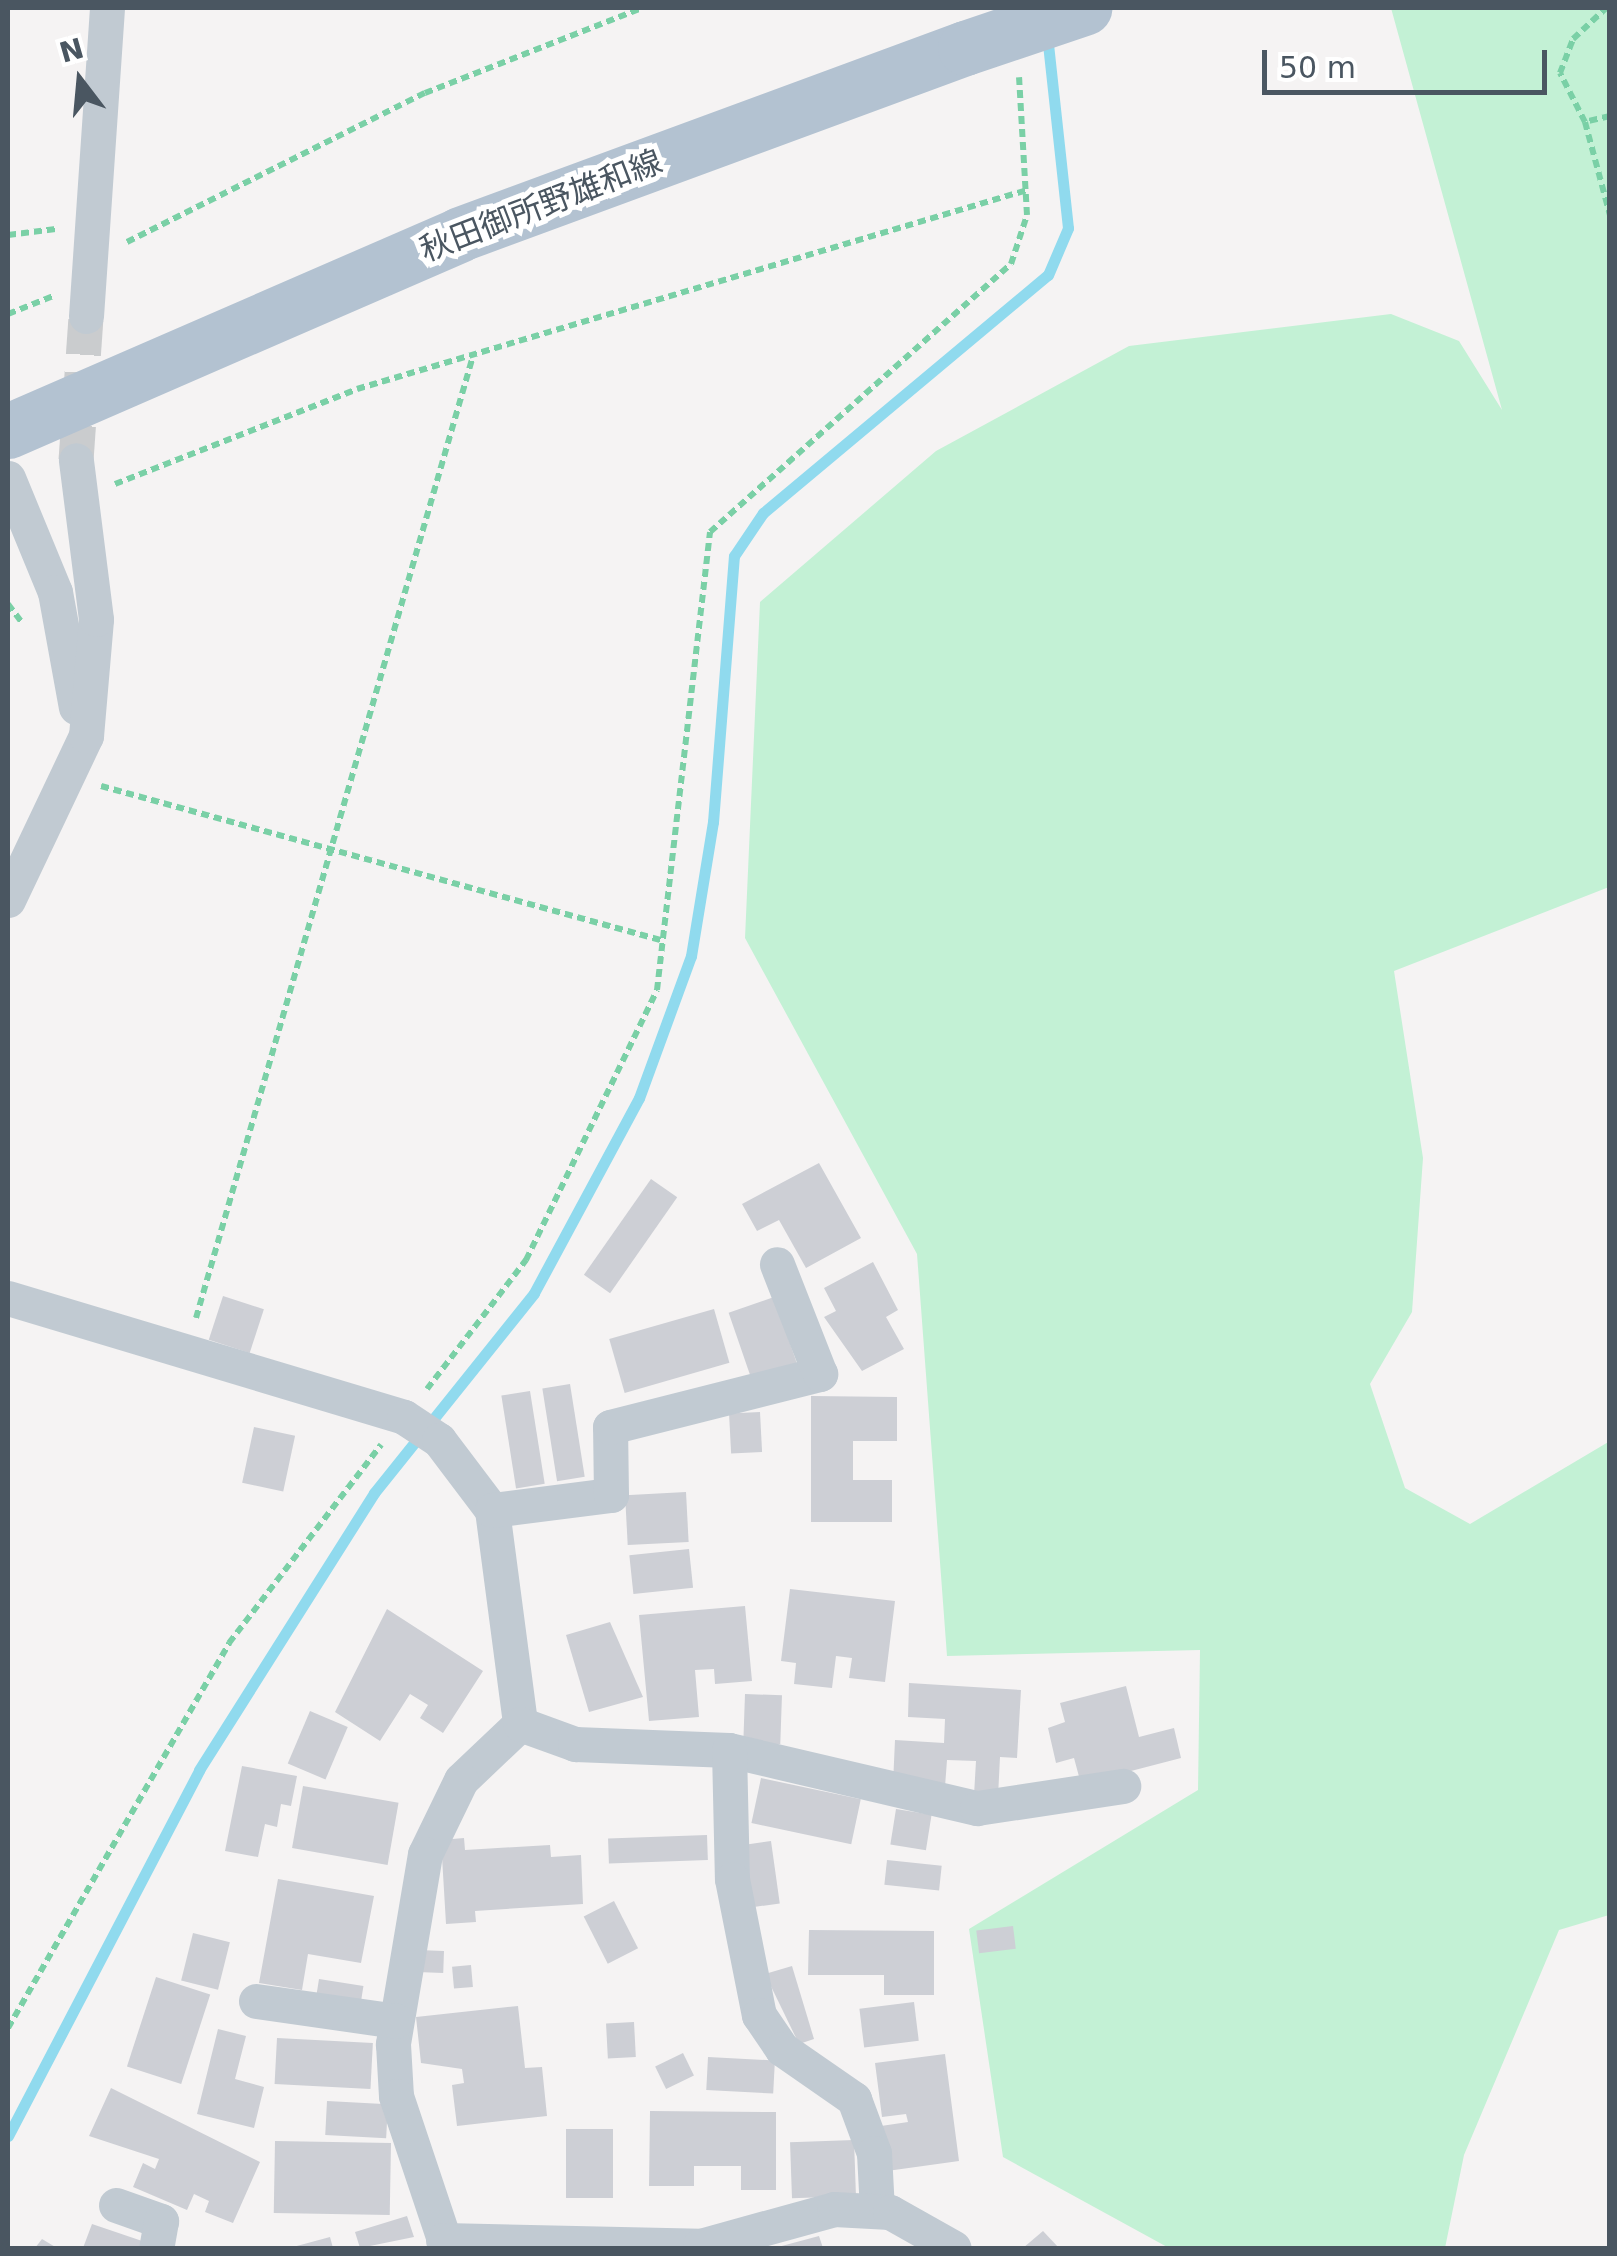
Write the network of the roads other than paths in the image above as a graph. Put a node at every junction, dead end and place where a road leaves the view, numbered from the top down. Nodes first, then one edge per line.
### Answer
1 (107, 8) edge
2 (1084, 8) edge
3 (86, 316) tunnel mouth
4 (8, 431) edge
5 (76, 460) tunnel mouth
6 (8, 478) edge
7 (86, 736) junction
8 (8, 900) edge
9 (777, 1264) dead end
10 (8, 1298) edge
11 (492, 1510) junction
12 (520, 1724) junction
13 (729, 1750) junction
14 (1124, 1786) dead end
15 (256, 2001) dead end
16 (396, 2021) junction
17 (116, 2205) dead end
18 (877, 2211) junction
19 (445, 2244) edge
20 (156, 2248) edge
21 (954, 2248) edge

1 - 3 street
2 - 4 main road, 秋田御所野雄和線, bridge
5 - 7 street
6 - 7 street
7 - 8 street
9 - 11 street
10 - 11 street
11 - 12 street
12 - 13 street
12 - 16 street
13 - 14 street
13 - 18 street
15 - 16 street
16 - 19 street
17 - 20 street
18 - 19 street
18 - 21 street

